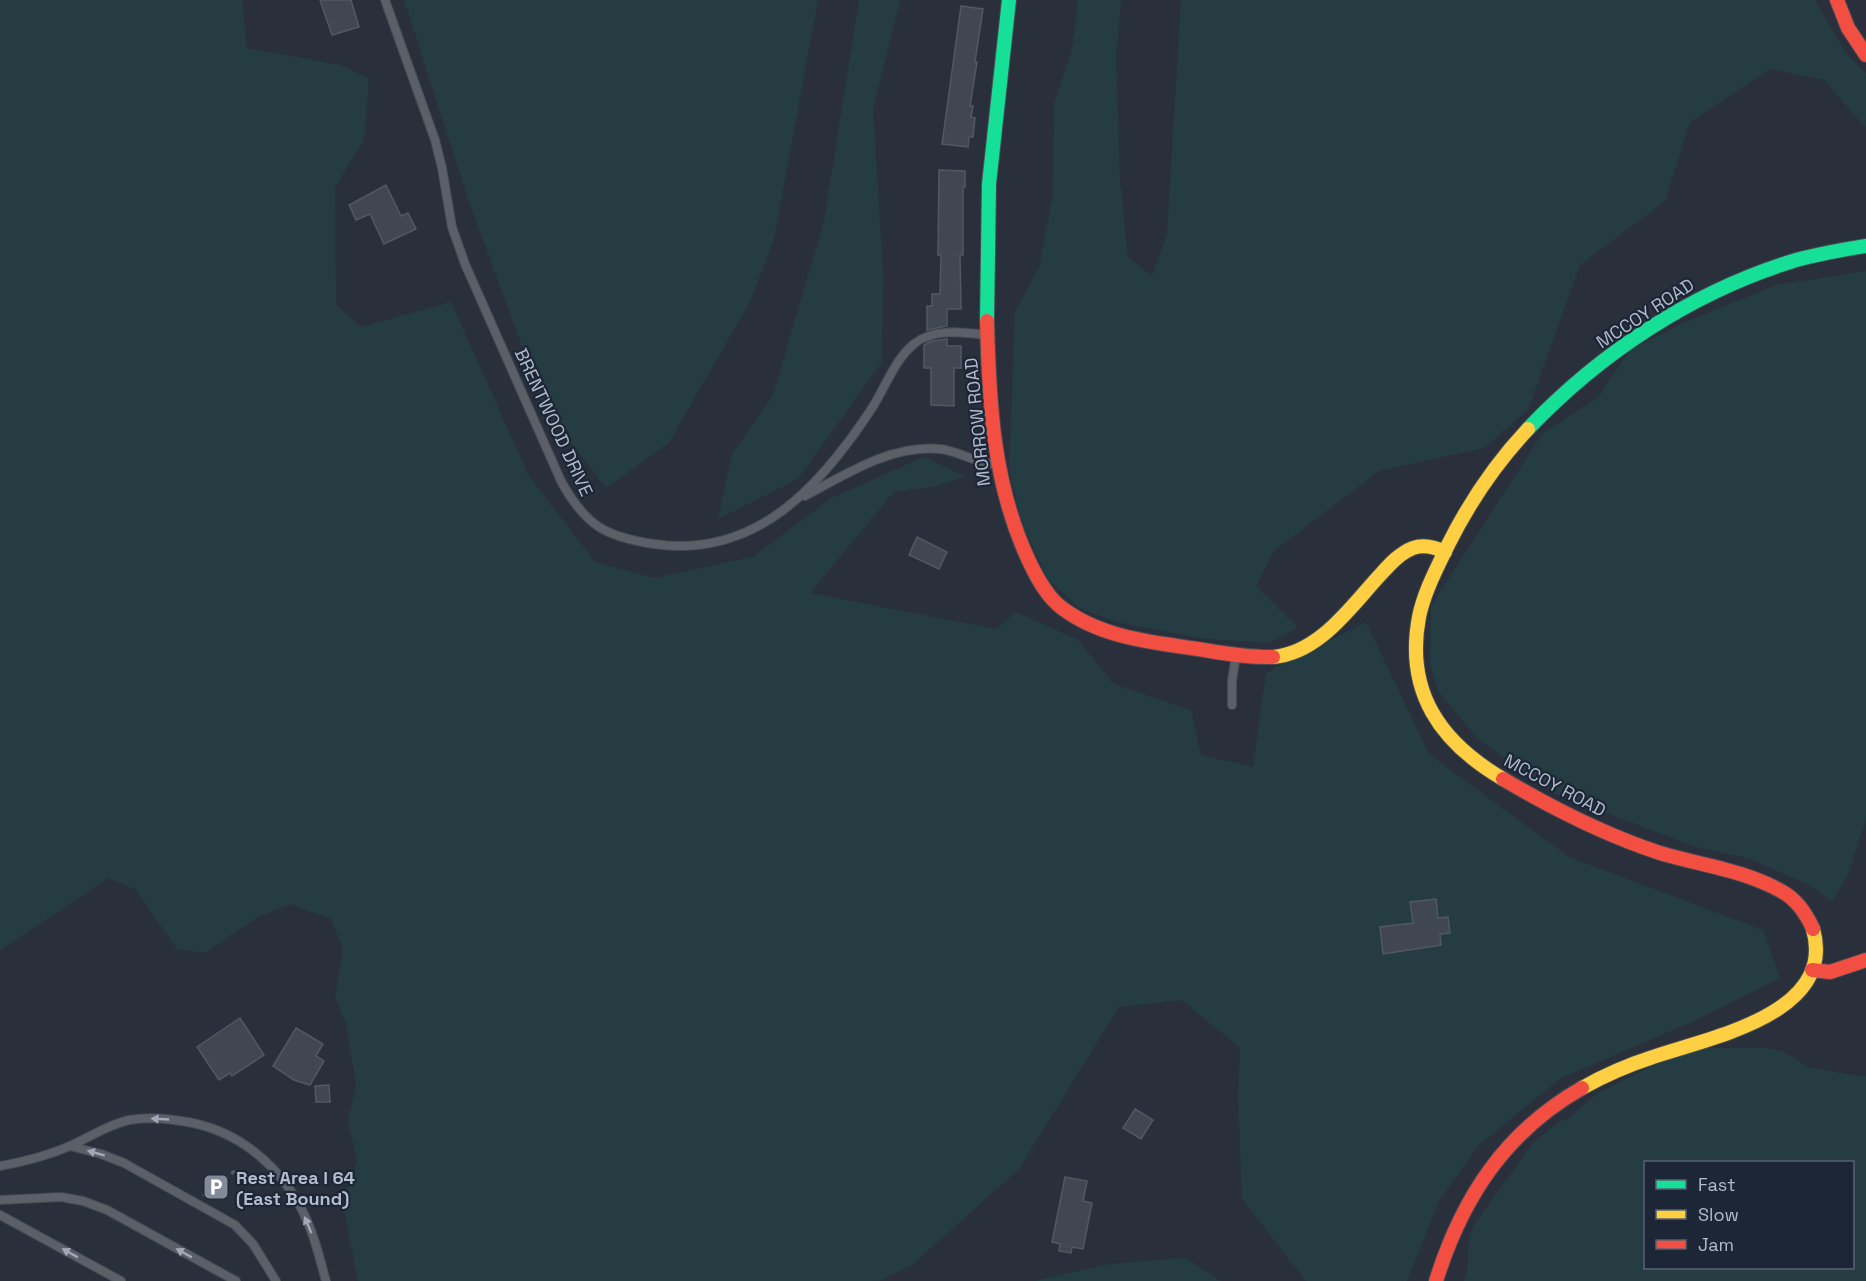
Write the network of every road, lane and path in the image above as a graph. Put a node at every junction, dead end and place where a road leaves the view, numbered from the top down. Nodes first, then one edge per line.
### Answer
1 (385, 0) edge
2 (1009, 0) edge
3 (1837, 0) edge
4 (1866, 55) edge
5 (1866, 246) edge
6 (987, 335) junction
7 (998, 465) junction
8 (799, 499) junction
9 (1445, 552) junction
10 (1237, 654) junction
11 (1232, 705) dead end
12 (1866, 960) edge
13 (1812, 970) junction
14 (70, 1146) junction
15 (0, 1166) edge
16 (236, 1170) dead end
17 (204, 1195) dead end
18 (0, 1200) edge
19 (0, 1215) edge
20 (121, 1281) edge
21 (236, 1281) edge
22 (276, 1281) edge
23 (326, 1281) edge
24 (1436, 1281) edge

1 - 8 lane, BRENTWOOD DRIVE
2 - 6 street, MORROW ROAD
3 - 4 street
5 - 9 street, MCCOY ROAD
6 - 7 street, MORROW ROAD
6 - 8 lane, BRENTWOOD DRIVE
7 - 8 lane
7 - 10 street, MORROW ROAD
9 - 10 street, MORROW ROAD
9 - 13 street, MCCOY ROAD
10 - 11 lane
12 - 13 street
13 - 24 street, MCCOY ROAD
14 - 15 lane
22 -> 14 lane
23 -> 14 lane
16 - 17 path
21 -> 18 lane
20 -> 19 lane

